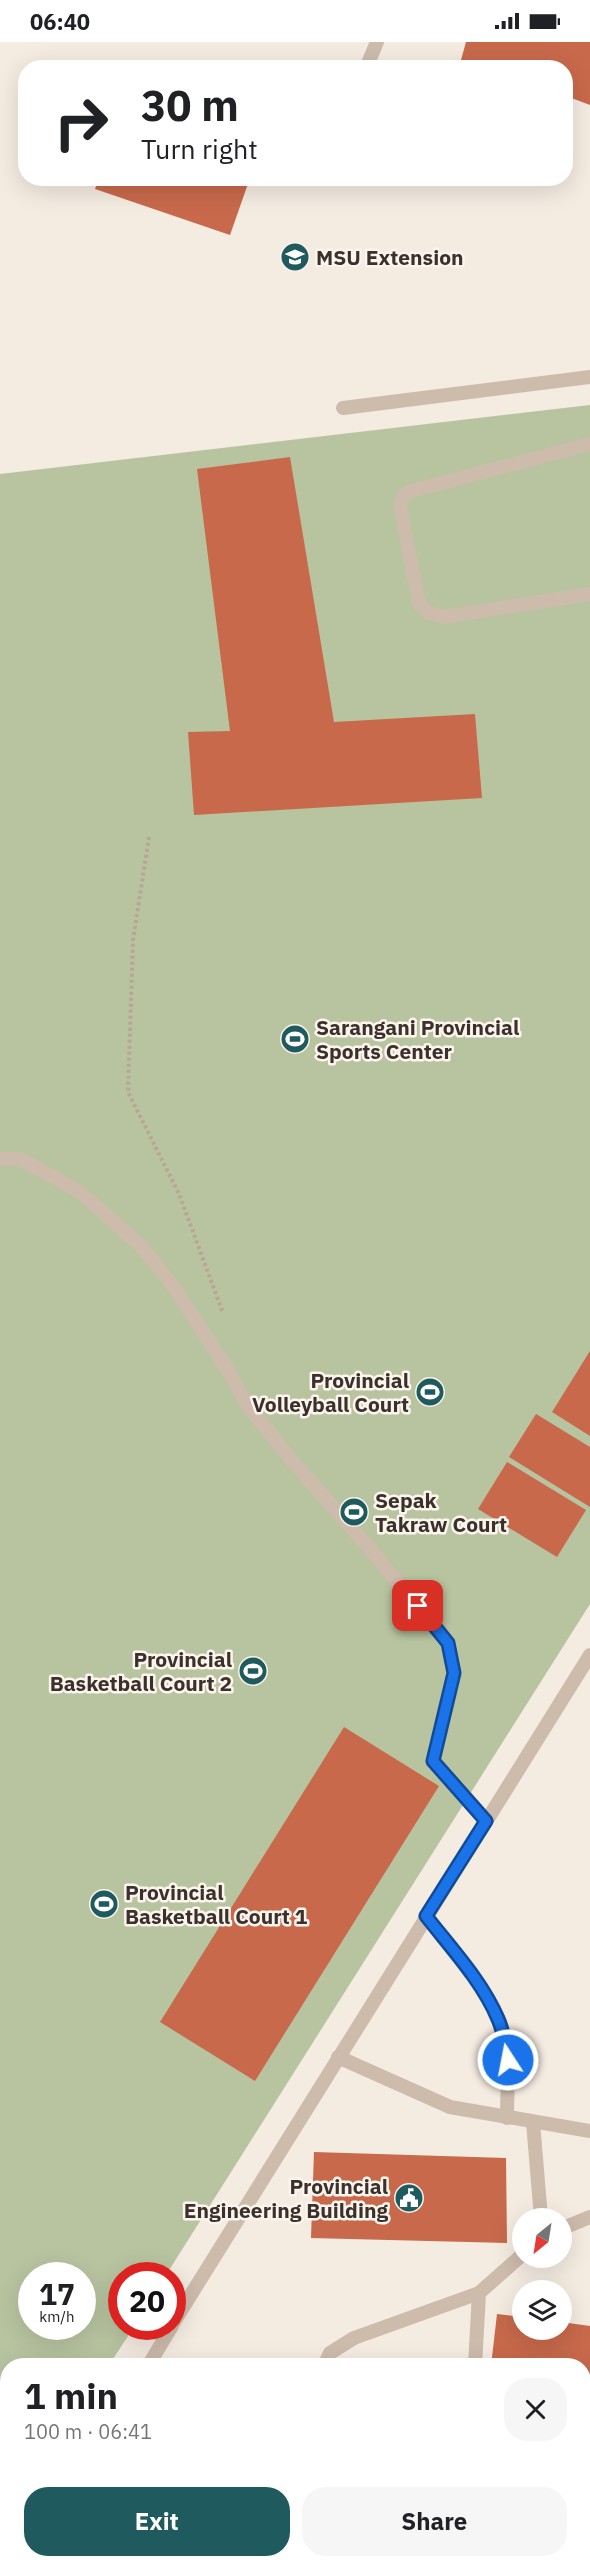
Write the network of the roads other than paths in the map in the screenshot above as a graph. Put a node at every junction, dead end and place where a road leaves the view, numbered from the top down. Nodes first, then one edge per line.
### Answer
1 (376, 42) edge
2 (369, 60) edge
3 (590, 377) edge
4 (343, 408) dead end
5 (590, 444) edge
6 (590, 594) edge
7 (0, 1159) edge
8 (590, 1655) edge
9 (486, 1821) junction
10 (426, 1916) junction
11 (338, 2057) junction
12 (507, 2118) junction
13 (533, 2122) junction
14 (590, 2131) edge
15 (540, 2208) edge
16 (590, 2217) edge
17 (572, 2224) edge
18 (512, 2264) edge
19 (479, 2293) junction
20 (186, 2303) edge
21 (164, 2340) edge
22 (153, 2358) edge
23 (328, 2358) edge
24 (475, 2358) edge

1 - 2 lane
3 - 4 lane
5 - 6 lane
7 - 9 lane
8 - 9 lane
9 - 10 lane
10 - 11 lane
10 - 12 lane
11 - 12 lane
11 - 20 lane
12 - 13 lane
13 - 14 lane
13 - 15 lane
16 - 17 lane
18 - 19 lane
19 - 23 lane
19 - 24 lane
21 - 22 lane

